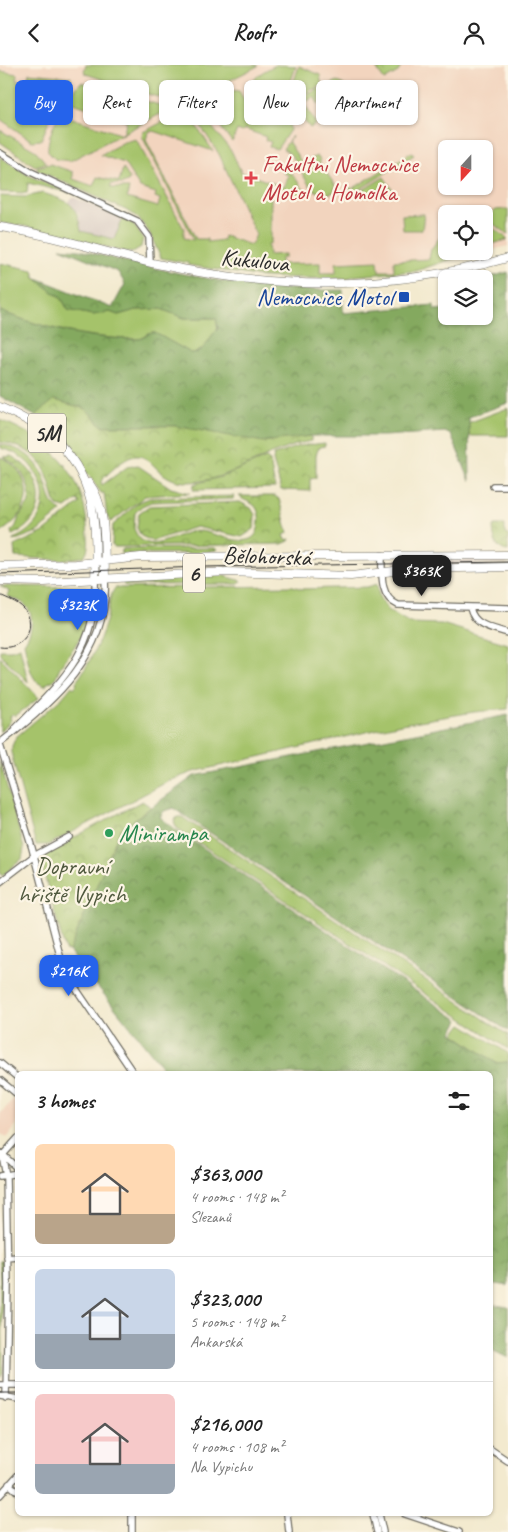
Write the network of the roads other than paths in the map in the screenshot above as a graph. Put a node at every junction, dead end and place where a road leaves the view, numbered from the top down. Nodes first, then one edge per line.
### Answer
1 (0, 153) edge
2 (0, 227) edge
3 (508, 257) edge
4 (150, 262) junction
5 (2, 408) edge
6 (79, 469) junction
7 (493, 486) dead end
8 (508, 486) edge
9 (382, 555) junction
10 (508, 555) edge
11 (104, 561) junction
12 (96, 562) junction
13 (0, 566) edge
14 (508, 567) edge
15 (382, 572) junction
16 (105, 578) junction
17 (95, 579) junction
18 (0, 581) edge
19 (508, 607) edge
20 (470, 608) junction
21 (508, 633) edge
22 (0, 744) edge
23 (69, 837) dead end
24 (34, 856) junction
25 (0, 882) edge
26 (0, 1063) edge
27 (132, 1071) edge
28 (15, 1076) edge
29 (0, 1080) edge
30 (15, 1092) edge
31 (15, 1140) edge
32 (1, 1156) edge
33 (15, 1167) edge
34 (3, 1176) edge
35 (15, 1257) edge
36 (8, 1258) junction
37 (3, 1385) edge
38 (3, 1397) edge
39 (493, 1451) edge
40 (508, 1461) edge
41 (15, 1478) edge
42 (9, 1484) junction
43 (15, 1489) edge
44 (0, 1495) edge
45 (132, 1516) edge
46 (287, 1516) edge
47 (373, 1516) edge
48 (379, 1516) edge
49 (410, 1516) edge
50 (442, 1530) edge
51 (132, 1532) edge
52 (289, 1532) edge
53 (377, 1532) edge
54 (383, 1532) edge
55 (459, 1532) edge

1 - 4 street
2 - 4 main road, Kukulova
3 - 4 main road, Kukulova
5 - 6 main road, 5M
6 - 11 main road, 5M
6 - 12 main road, 5M
7 - 8 street
9 - 10 main road, Bělohorská / 6
9 - 11 main road, Bělohorská / 6
9 - 15 street
11 - 12 main road, Bělohorská / 6
11 - 16 main road, 5M
12 - 13 main road, Bělohorská / 6
12 - 17 main road, 5M
14 - 15 main road, Bělohorská / 6
15 - 16 main road, Bělohorská / 6
15 - 20 street
16 - 17 main road, Bělohorská / 6
16 - 22 street
17 - 18 main road, Bělohorská / 6
17 - 22 street
19 - 20 street
20 - 21 street
22 - 24 street
23 - 24 street
24 - 25 street
24 - 27 street
26 - 28 street
29 - 30 street
31 - 32 street
32 - 33 street
32 - 34 street
34 - 36 street
35 - 36 street
36 - 37 street
37 - 38 street
39 - 40 street
41 - 42 street
42 - 43 street
42 - 44 street
45 - 51 street
46 - 52 street
47 - 53 street
48 - 54 street
49 - 50 street
50 - 55 street

